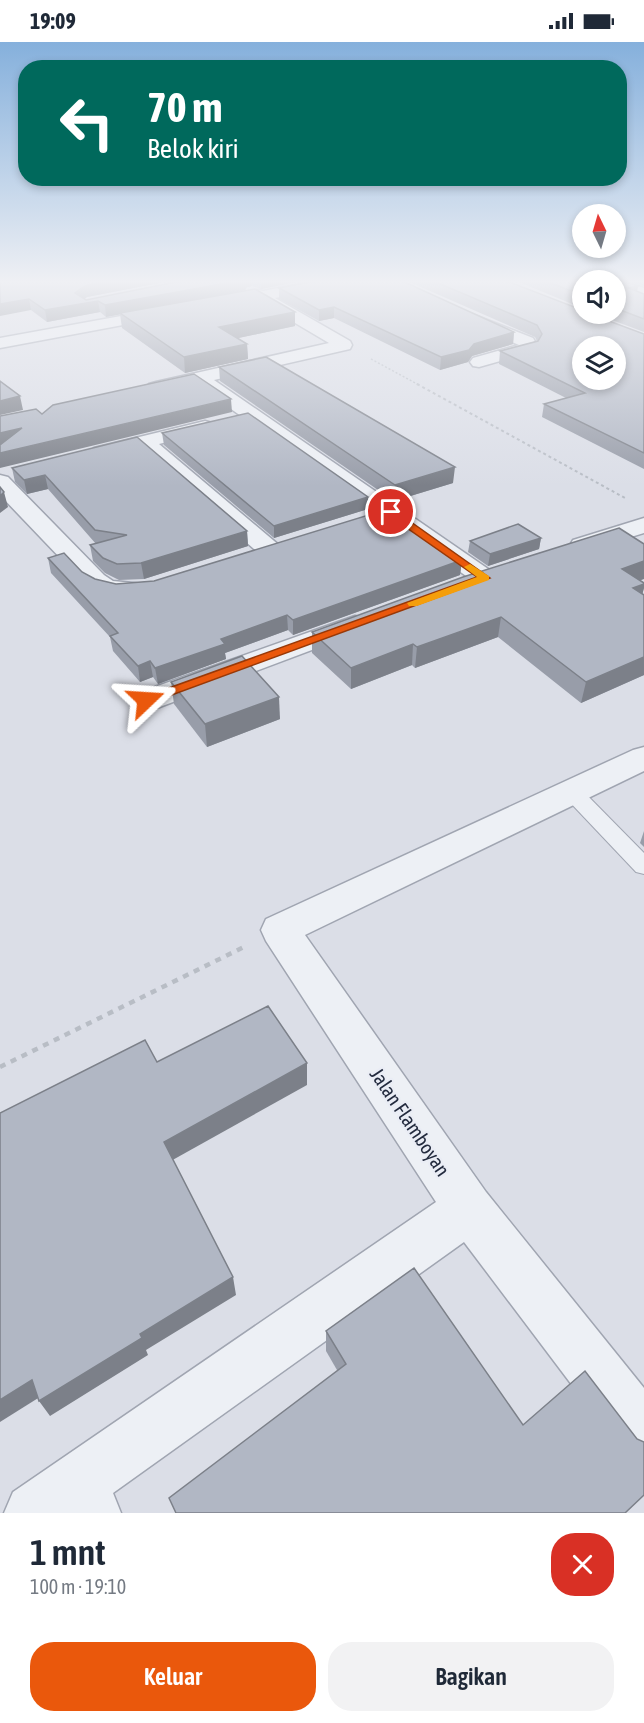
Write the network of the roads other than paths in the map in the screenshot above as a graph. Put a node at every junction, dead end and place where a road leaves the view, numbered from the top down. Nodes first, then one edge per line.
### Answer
1 (328, 349) edge
2 (522, 349) edge
3 (479, 362) dead end
4 (199, 378) junction
5 (140, 391) edge
6 (254, 415) junction
7 (144, 442) junction
8 (78, 458) edge
9 (22, 472) edge
10 (0, 477) edge
11 (0, 482) edge
12 (391, 512) junction
13 (639, 514) edge
14 (358, 523) edge
15 (271, 551) edge
16 (555, 554) edge
17 (159, 585) edge
18 (451, 590) edge
19 (375, 617) edge
20 (146, 700) dead end
21 (644, 758) edge
22 (571, 791) junction
23 (644, 866) edge
24 (469, 1209) junction
25 (644, 1434) edge
26 (68, 1503) edge

1 - 4 street
2 - 3 street
4 - 5 street
4 - 6 street
6 - 7 street
6 - 12 street
7 - 8 street
7 - 15 street
9 - 10 street
11 - 17 street
12 - 14 street
12 - 18 street
13 - 16 street
19 - 20 street
21 - 22 street
22 - 23 lane
22 - 24 street, Jalan Flamboyan
24 - 25 street, Jalan Flamboyan
24 - 26 street

